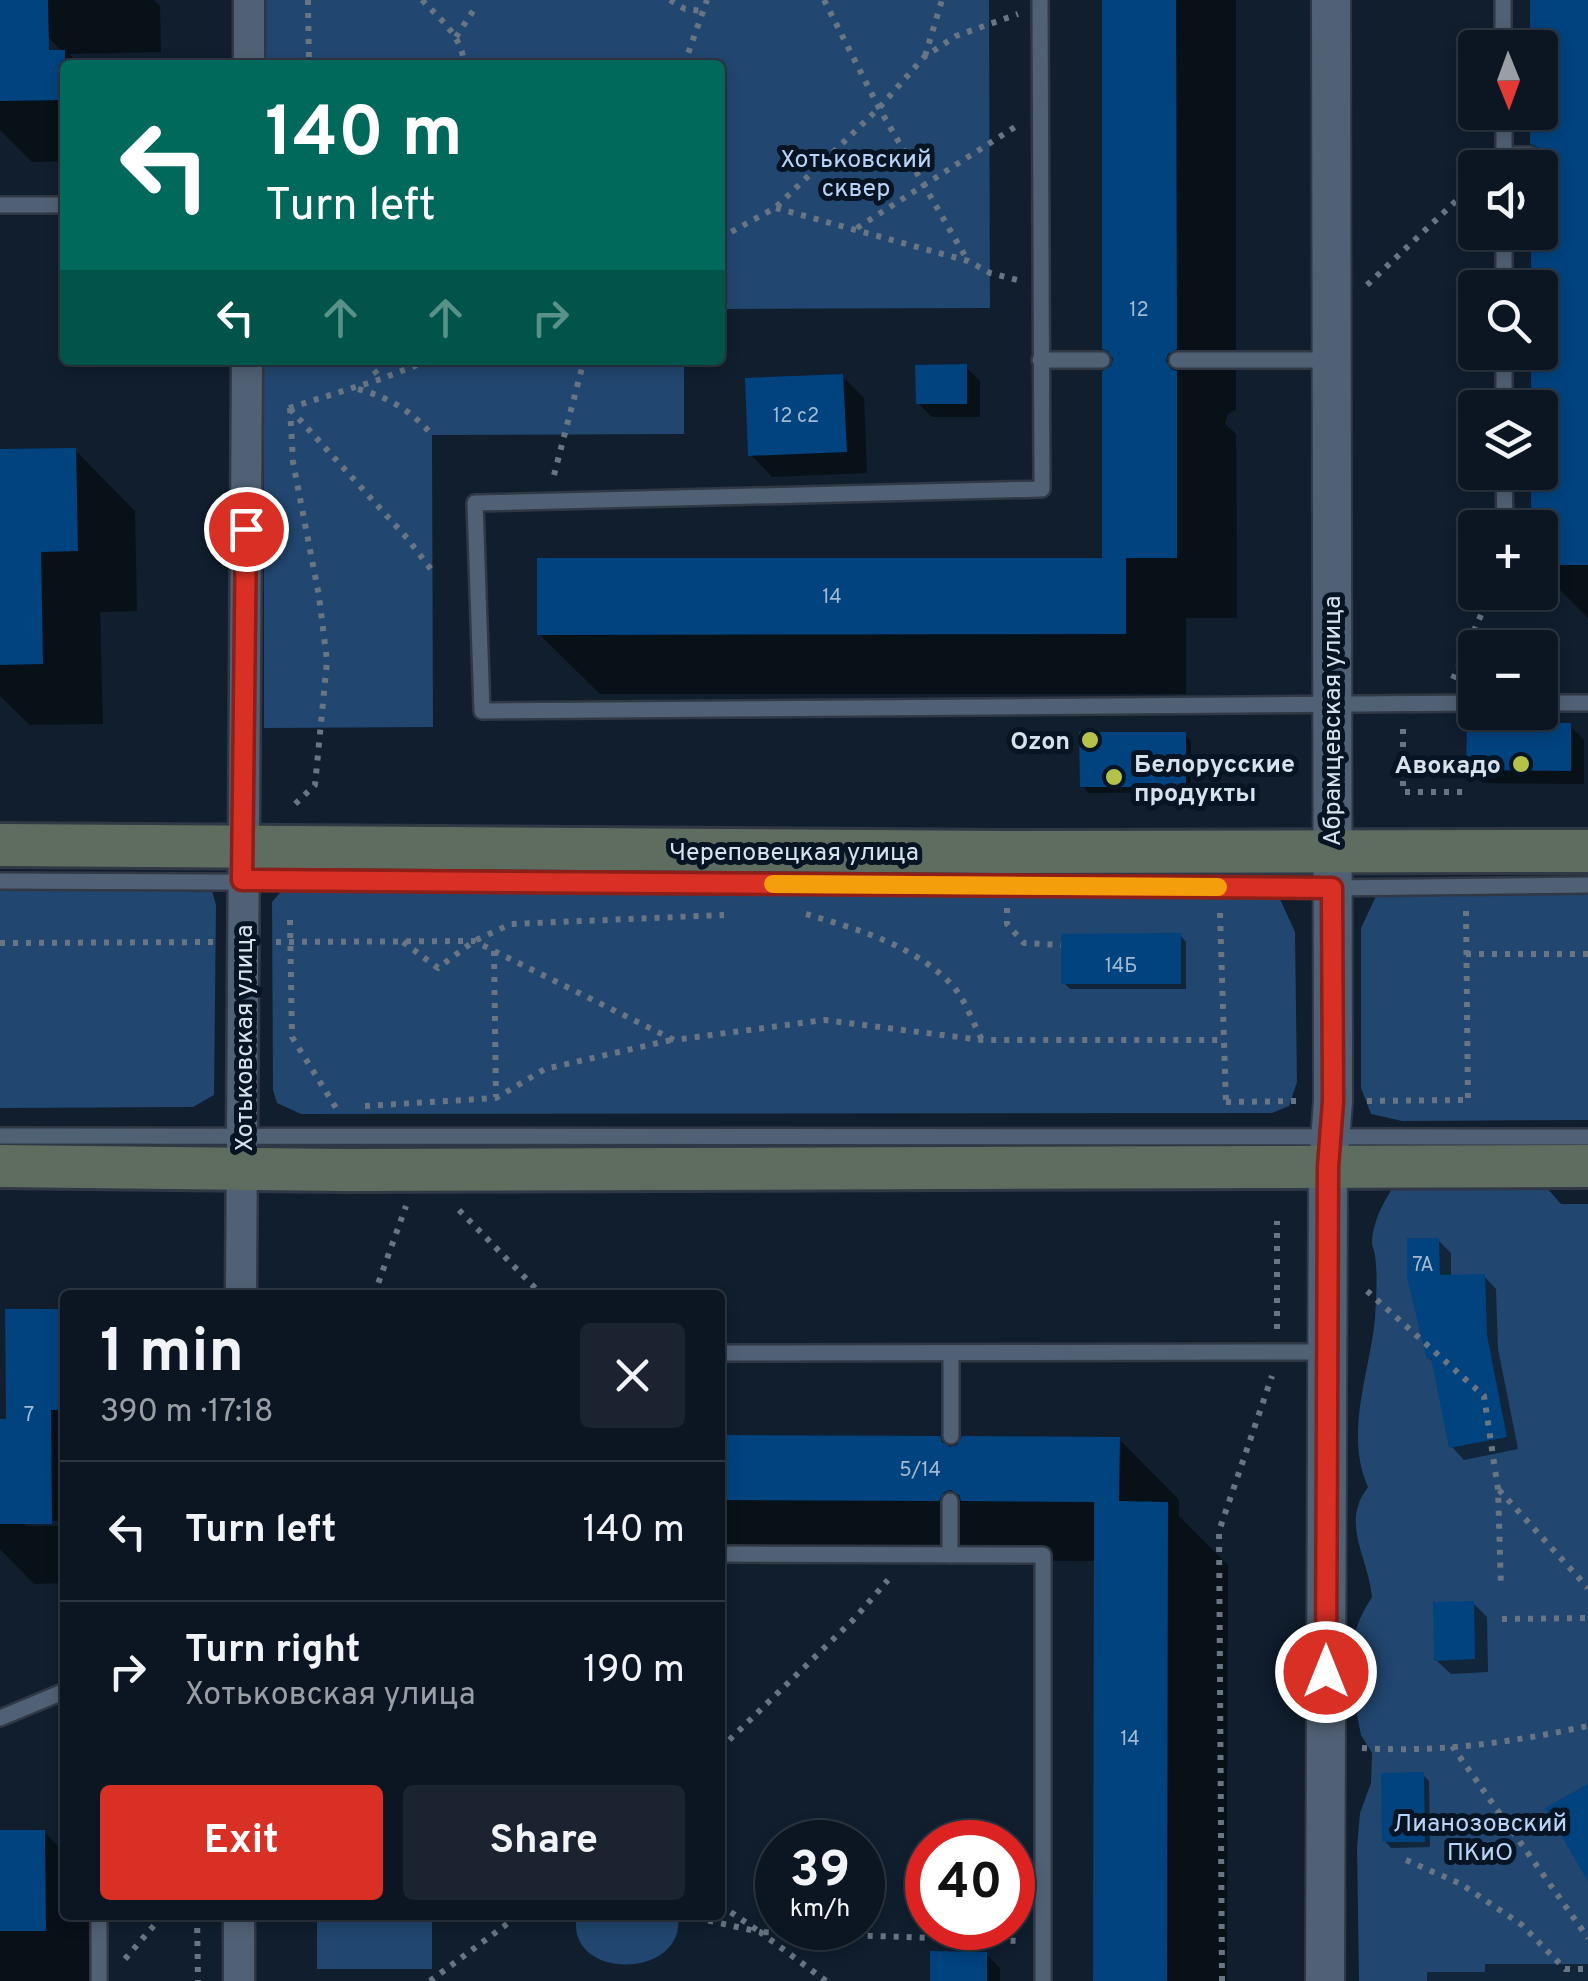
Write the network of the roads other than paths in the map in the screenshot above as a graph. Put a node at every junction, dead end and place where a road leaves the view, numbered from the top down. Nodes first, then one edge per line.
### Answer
1 (249, 0) edge
2 (1330, 0) edge
3 (1503, 0) edge
4 (1040, 3) edge
5 (1503, 30) edge
6 (249, 60) edge
7 (0, 205) edge
8 (60, 205) edge
9 (1040, 360) junction
10 (1102, 360) dead end
11 (1177, 360) dead end
12 (1331, 360) junction
13 (247, 365) edge
14 (1558, 703) edge
15 (1588, 703) edge
16 (1331, 704) junction
17 (1458, 704) edge
18 (0, 844) edge
19 (1588, 851) edge
20 (242, 863) junction
21 (1331, 870) junction
22 (0, 881) edge
23 (1588, 885) edge
24 (0, 1136) edge
25 (1588, 1137) edge
26 (1329, 1152) junction
27 (243, 1153) junction
28 (0, 1166) edge
29 (1588, 1166) edge
30 (241, 1290) edge
31 (952, 1352) junction
32 (1330, 1352) junction
33 (725, 1353) edge
34 (951, 1436) dead end
35 (950, 1501) dead end
36 (725, 1554) edge
37 (950, 1555) junction
38 (60, 1693) edge
39 (0, 1718) edge
40 (99, 1920) edge
41 (239, 1920) edge
42 (98, 1981) edge
43 (239, 1981) edge
44 (1043, 1981) edge
45 (1325, 1981) edge

1 - 6 street
2 - 12 street, Абрамцевская улица
3 - 5 lane
4 - 9 lane
7 - 8 lane
9 - 10 lane
9 - 16 lane
11 - 12 lane
12 - 16 street, Абрамцевская улица
13 - 20 street, Хотьковская улица
14 - 15 lane
16 - 17 lane
16 - 21 street, Абрамцевская улица
18 - 20 main road, Череповецкая улица
19 - 21 main road, Череповецкая улица
20 - 21 main road, Череповецкая улица
20 - 22 lane, Череповецкая улица
20 - 27 street, Хотьковская улица
21 - 23 lane, Череповецкая улица
21 - 26 street, Абрамцевская улица
24 - 27 lane
25 - 26 lane
26 - 27 main road
26 - 29 main road
26 - 32 street, Абрамцевская улица
27 - 28 main road
27 - 30 street, Хотьковская улица
31 - 32 lane
31 - 33 lane
31 - 34 lane
32 - 45 street, Абрамцевская улица
35 - 37 lane
36 - 37 lane
37 - 44 lane
38 - 39 lane
40 - 42 lane
41 - 43 street

